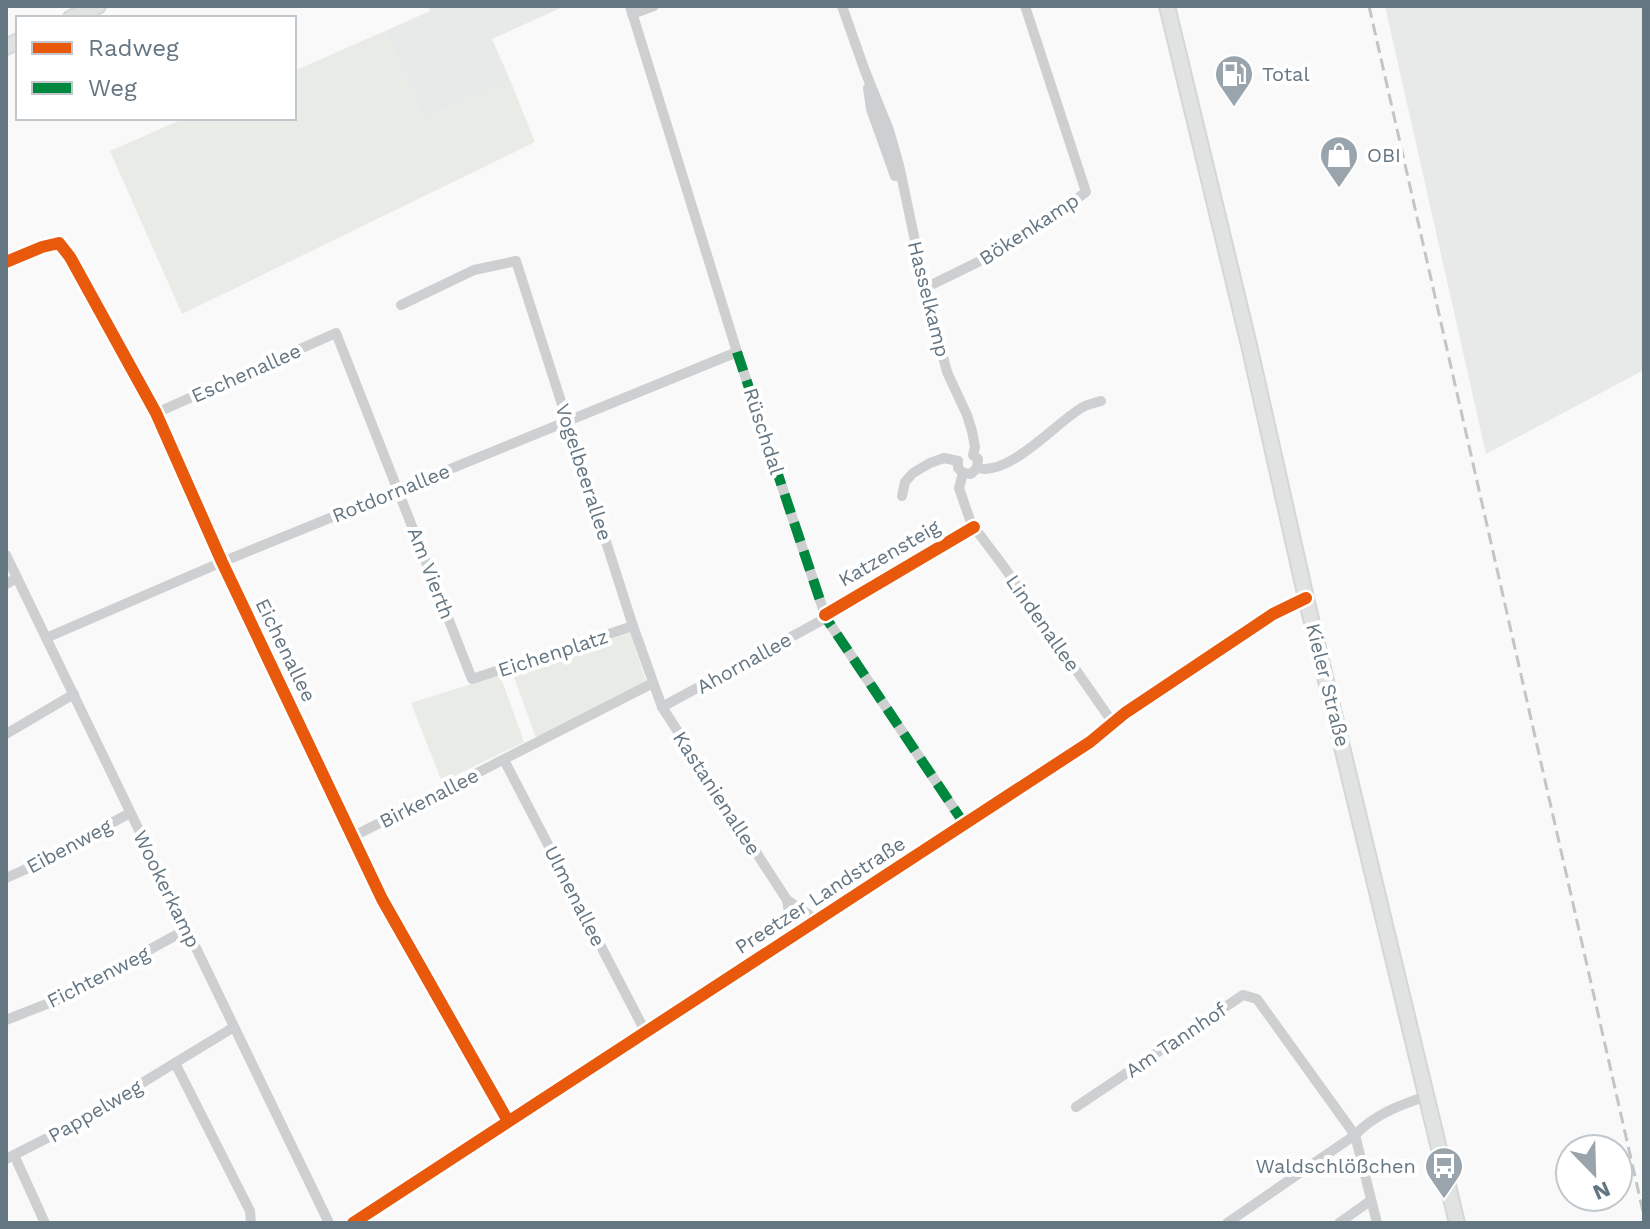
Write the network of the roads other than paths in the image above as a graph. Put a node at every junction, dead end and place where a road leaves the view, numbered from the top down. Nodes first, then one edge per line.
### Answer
1 (98, 6) edge
2 (654, 6) edge
3 (842, 6) edge
4 (1025, 6) edge
5 (1167, 6) edge
6 (631, 10) edge
7 (76, 16) edge
8 (6, 262) edge
9 (925, 288) junction
10 (401, 305) dead end
11 (336, 333) joint
12 (737, 352) junction
13 (1101, 401) dead end
14 (156, 413) junction
15 (569, 422) junction
16 (973, 455) junction
17 (958, 461) junction
18 (977, 468) junction
19 (963, 473) junction
20 (398, 490) junction
21 (902, 496) dead end
22 (6, 555) edge
23 (222, 562) junction
24 (17, 578) junction
25 (6, 584) edge
26 (1306, 598) junction
27 (826, 618) junction
28 (633, 626) junction
29 (46, 638) junction
30 (472, 679) joint
31 (653, 683) junction
32 (74, 694) junction
33 (662, 707) junction
34 (1113, 723) junction
35 (6, 734) edge
36 (504, 760) junction
37 (130, 813) junction
38 (965, 825) junction
39 (354, 836) junction
40 (6, 878) edge
41 (787, 900) junction
42 (818, 921) junction
43 (187, 929) junction
44 (793, 937) junction
45 (6, 1020) edge
46 (234, 1027) junction
47 (646, 1033) junction
48 (175, 1063) junction
49 (1427, 1096) junction
50 (1076, 1107) dead end
51 (508, 1121) junction
52 (1355, 1135) junction
53 (10, 1157) edge
54 (1370, 1201) junction
55 (45, 1223) edge
56 (251, 1223) edge
57 (329, 1223) edge
58 (353, 1223) edge
59 (1227, 1223) edge
60 (1339, 1223) edge
61 (1377, 1223) edge
62 (1457, 1223) edge

1 - 7 main road
2 - 6 street
3 - 9 street, Hasselkamp
4 - 9 street, Bökenkamp
5 - 26 main road, Kieler Straße
6 - 12 street, Rüschdal
8 - 14 street, Eichenallee
9 - 16 street, Hasselkamp
10 - 15 street, Vogelbeerallee
11 - 14 street, Eschenallee
11 - 20 street, Am Vierth
12 - 15 street, Rotdornallee
12 - 27 street, Rüschdal
13 - 18 street
14 - 23 street, Eichenallee
15 - 20 street, Rotdornallee
15 - 28 street, Vogelbeerallee
16 - 17 street
16 - 18 street
17 - 19 street
17 - 21 street
18 - 19 street
19 - 34 street, Lindenallee
20 - 23 street, Rotdornallee
20 - 30 street, Am Vierth
22 - 24 street, Wookerkamp
23 - 29 street, Rotdornallee
23 - 39 street, Eichenallee
24 - 25 street
24 - 29 street, Wookerkamp
26 - 34 street, Preetzer Landstraße
26 - 49 main road, Kieler Straße
27 - 33 street, Ahornallee
27 - 38 street, Rüschdal
28 - 30 street, Eichenplatz
28 - 31 street, Vogelbeerallee
29 - 32 street, Wookerkamp
31 - 33 street, Kastanienallee
31 - 36 street
32 - 35 street
32 - 37 street, Wookerkamp
33 - 41 street, Kastanienallee
34 - 38 street, Preetzer Landstraße
36 - 39 street, Birkenallee
36 - 47 street, Ulmenallee
37 - 40 street, Eibenweg
37 - 43 street, Wookerkamp
38 - 42 street, Preetzer Landstraße
39 - 51 street, Eichenallee
41 - 42 street, Kastanienallee
41 - 44 street, Kastanienallee
42 - 44 street, Preetzer Landstraße
43 - 45 street, Fichtenweg
43 - 46 street, Wookerkamp
44 - 47 street, Preetzer Landstraße
46 - 48 street, Pappelweg
46 - 57 street, Wookerkamp
47 - 51 street, Preetzer Landstraße
48 - 53 street, Pappelweg
48 - 56 street
49 - 52 street
49 - 62 main road, Kieler Straße
50 - 52 street, Am Tannhof
51 - 58 street, Preetzer Landstraße
52 - 54 street
52 - 59 street
53 - 55 street, Pappelweg
54 - 60 street
54 - 61 street

